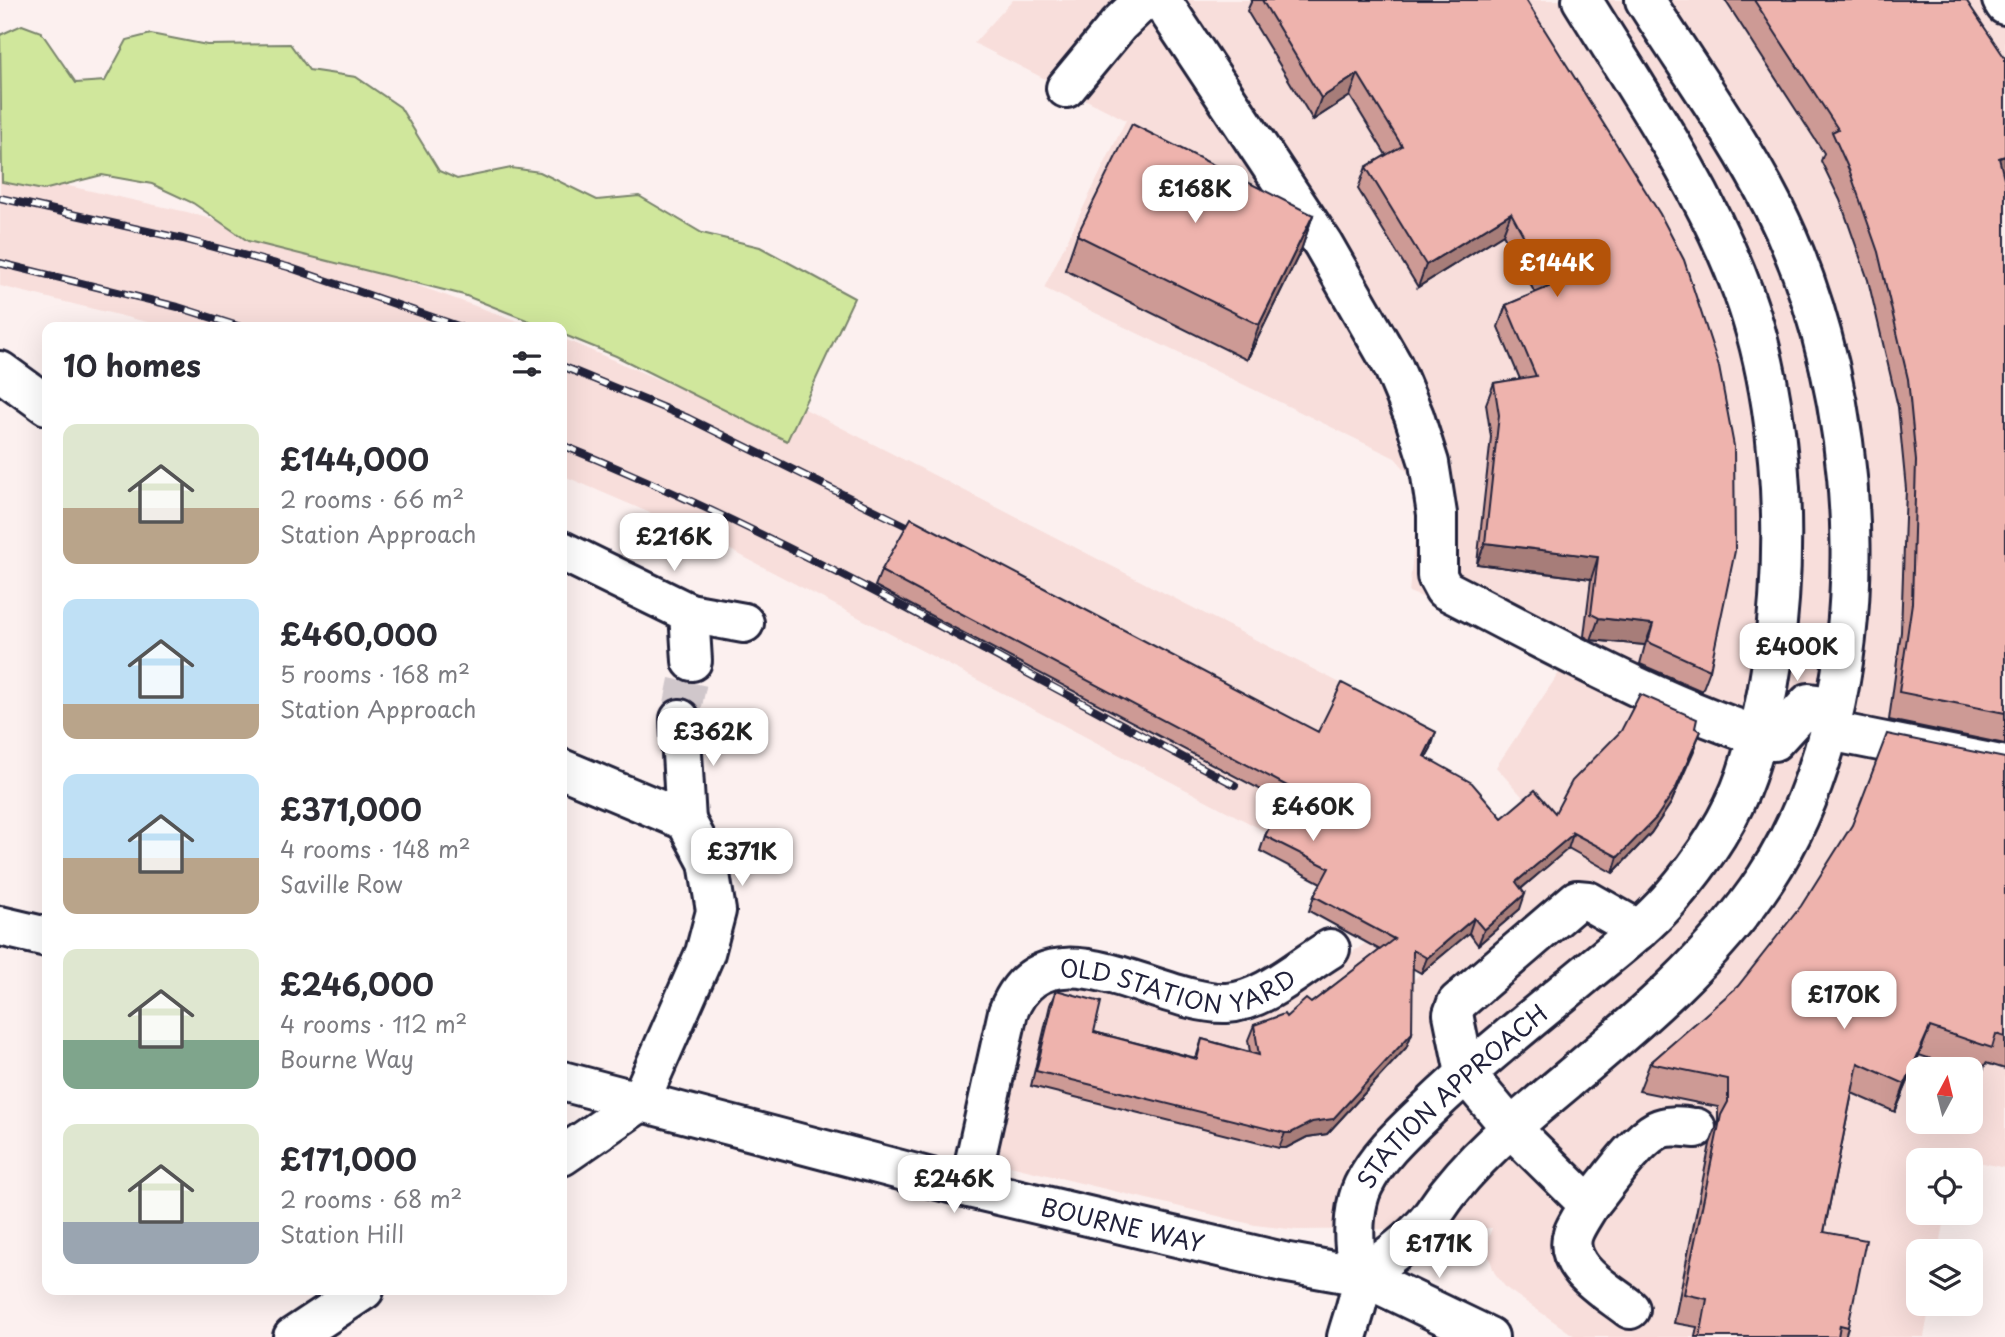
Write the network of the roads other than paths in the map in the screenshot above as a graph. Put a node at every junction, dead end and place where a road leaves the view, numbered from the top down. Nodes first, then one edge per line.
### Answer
1 (1144, 0) edge
2 (1161, 0) edge
3 (1582, 0) edge
4 (1645, 0) edge
5 (2002, 0) edge
6 (2005, 5) edge
7 (1066, 88) dead end
8 (0, 371) edge
9 (42, 401) edge
10 (567, 553) edge
11 (689, 612) junction
12 (744, 623) dead end
13 (692, 661) tunnel mouth
14 (680, 719) tunnel mouth
15 (1832, 719) junction
16 (1756, 735) junction
17 (2005, 766) edge
18 (567, 771) edge
19 (686, 821) junction
20 (0, 926) edge
21 (1639, 930) junction
22 (42, 936) edge
23 (1330, 949) dead end
24 (1465, 1073) junction
25 (567, 1082) edge
26 (639, 1103) junction
27 (1511, 1128) junction
28 (1696, 1128) dead end
29 (567, 1153) edge
30 (969, 1188) junction
31 (1589, 1205) junction
32 (1362, 1276) junction
33 (356, 1295) edge
34 (1630, 1309) dead end
35 (293, 1337) edge
36 (1346, 1337) edge
37 (1489, 1337) edge

1 - 7 street
2 - 16 street
3 - 16 street, STATION APPROACH
4 - 15 street
5 - 6 street
8 - 9 street
10 - 11 street
11 - 12 street
11 - 13 street
14 - 19 street
15 - 16 street
15 - 17 street
15 - 27 street
16 - 21 street, STATION APPROACH
18 - 19 street
19 - 26 street
20 - 22 street
21 - 24 street, STATION APPROACH
21 - 24 street
23 - 30 street, OLD STATION YARD
24 - 27 street
24 - 32 street, STATION APPROACH
25 - 26 street, BOURNE WAY
26 - 29 street
26 - 30 street, BOURNE WAY
27 - 31 street
27 - 32 street
28 - 31 street
30 - 32 street, BOURNE WAY
31 - 34 street
32 - 36 street
32 - 37 street, BOURNE WAY
33 - 35 street

